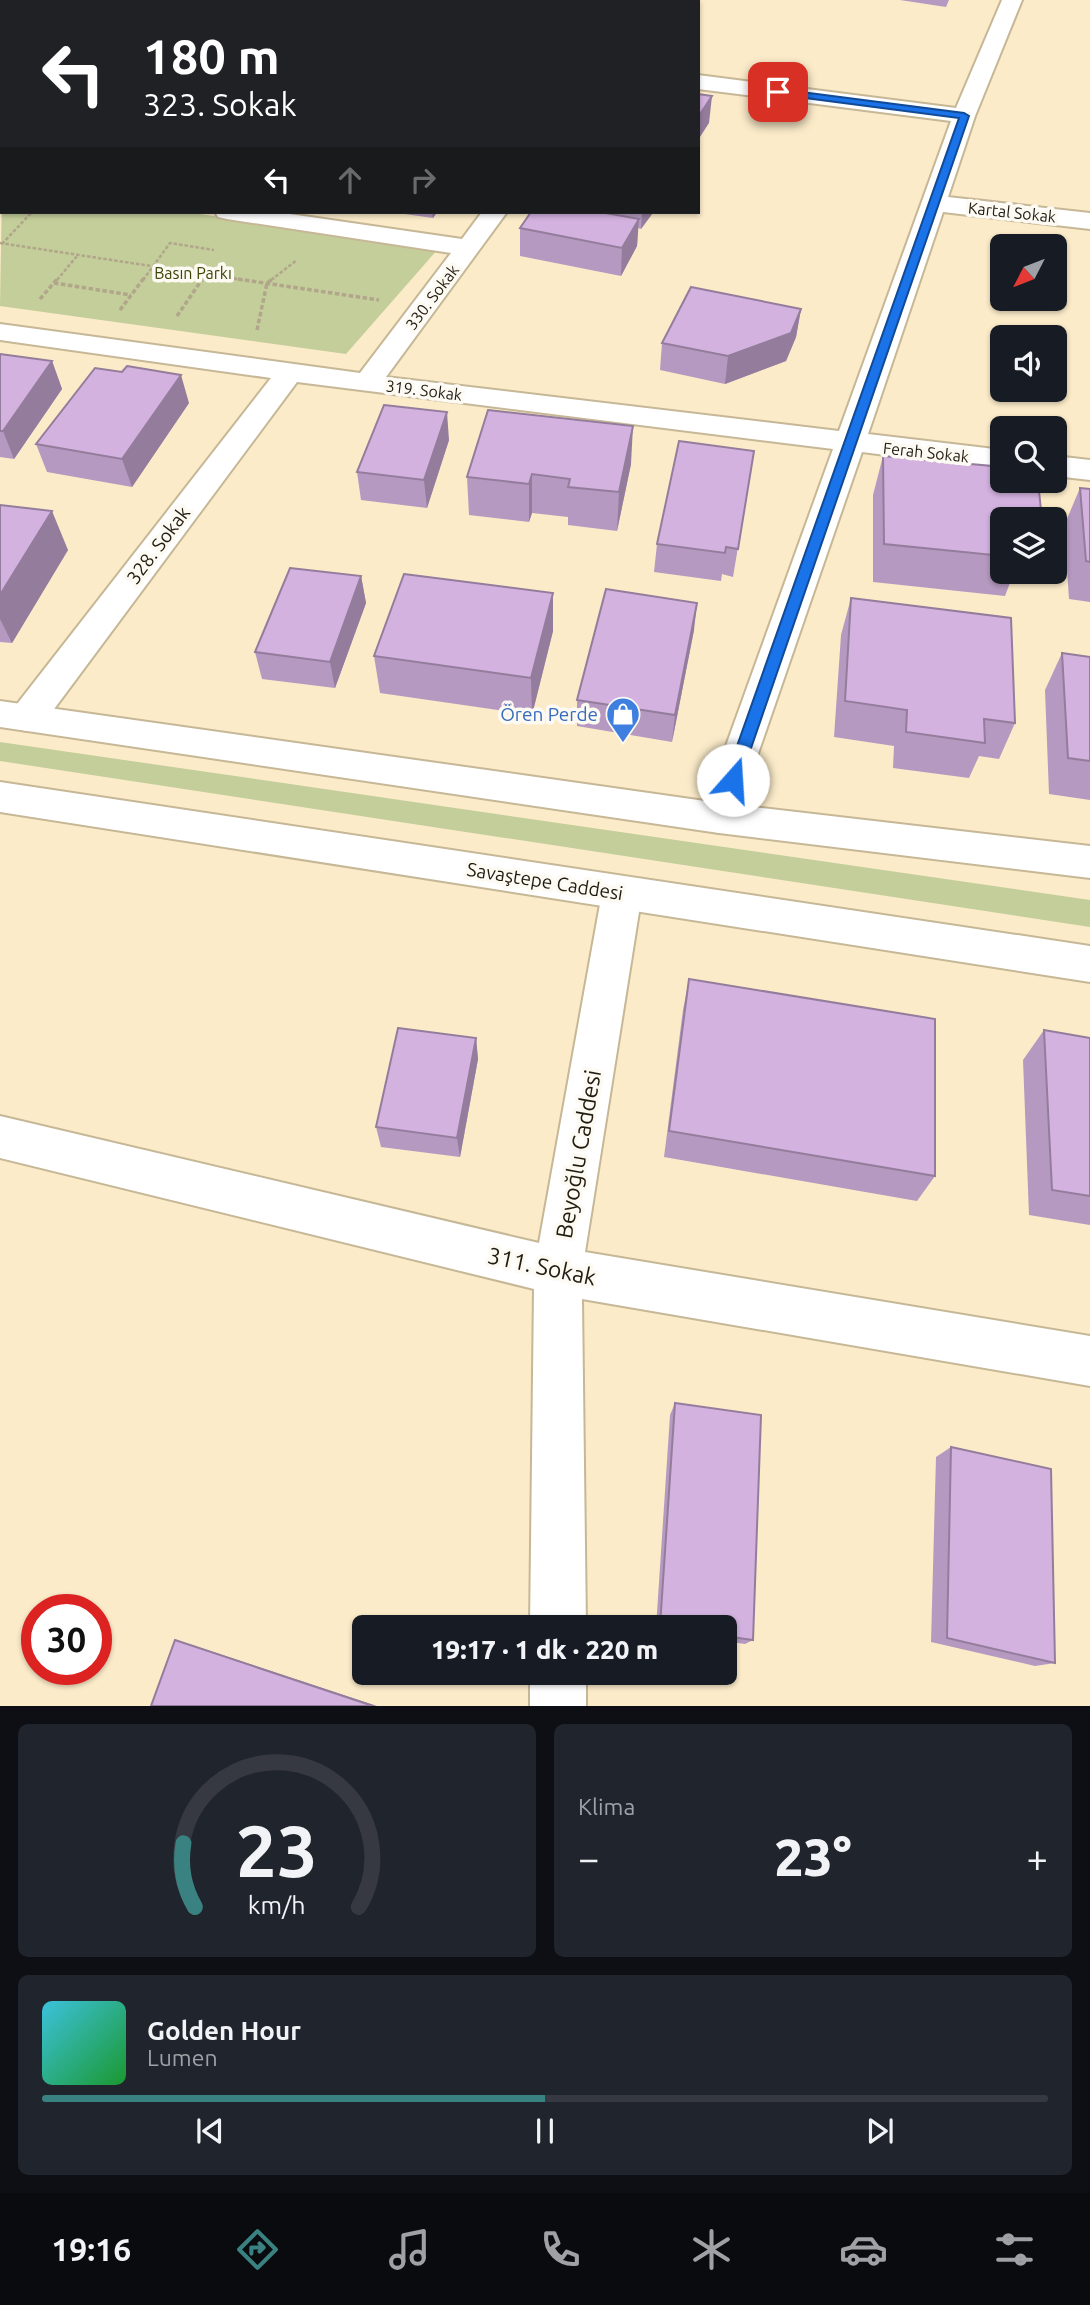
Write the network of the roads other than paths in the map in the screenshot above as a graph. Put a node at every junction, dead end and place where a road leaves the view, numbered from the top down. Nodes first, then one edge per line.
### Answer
1 (1012, 0) edge
2 (700, 82) edge
3 (964, 116) junction
4 (933, 203) junction
5 (240, 214) edge
6 (494, 214) edge
7 (1090, 221) edge
8 (469, 248) junction
9 (0, 332) edge
10 (289, 372) junction
11 (367, 383) junction
12 (849, 443) junction
13 (990, 459) edge
14 (1067, 467) edge
15 (1090, 470) edge
16 (14, 716) edge
17 (0, 797) edge
18 (719, 818) junction
19 (1090, 862) edge
20 (622, 893) junction
21 (1090, 964) edge
22 (0, 1137) edge
23 (558, 1271) junction
24 (1090, 1361) edge
25 (558, 1615) edge
26 (558, 1685) edge
27 (558, 1706) edge

1 - 3 street
2 - 3 street
3 - 4 street
4 - 7 street, Kartal Sokak
4 - 12 street
5 - 8 street
6 - 8 street, 330. Sokak
8 - 11 street, 330. Sokak
9 - 10 street, 319. Sokak
10 - 11 street, 319. Sokak
10 - 16 street, 328. Sokak
11 - 12 street, 319. Sokak
12 - 13 street, Ferah Sokak
12 - 18 street
14 - 15 street
16 - 18 street
17 - 20 street, Savaştepe Caddesi
18 - 19 street
20 - 21 street, Savaştepe Caddesi
20 - 23 street, Beyoğlu Caddesi
22 - 23 street, 311. Sokak
23 - 24 street, 311. Sokak
23 - 25 street, Beyoğlu Caddesi
26 - 27 street

